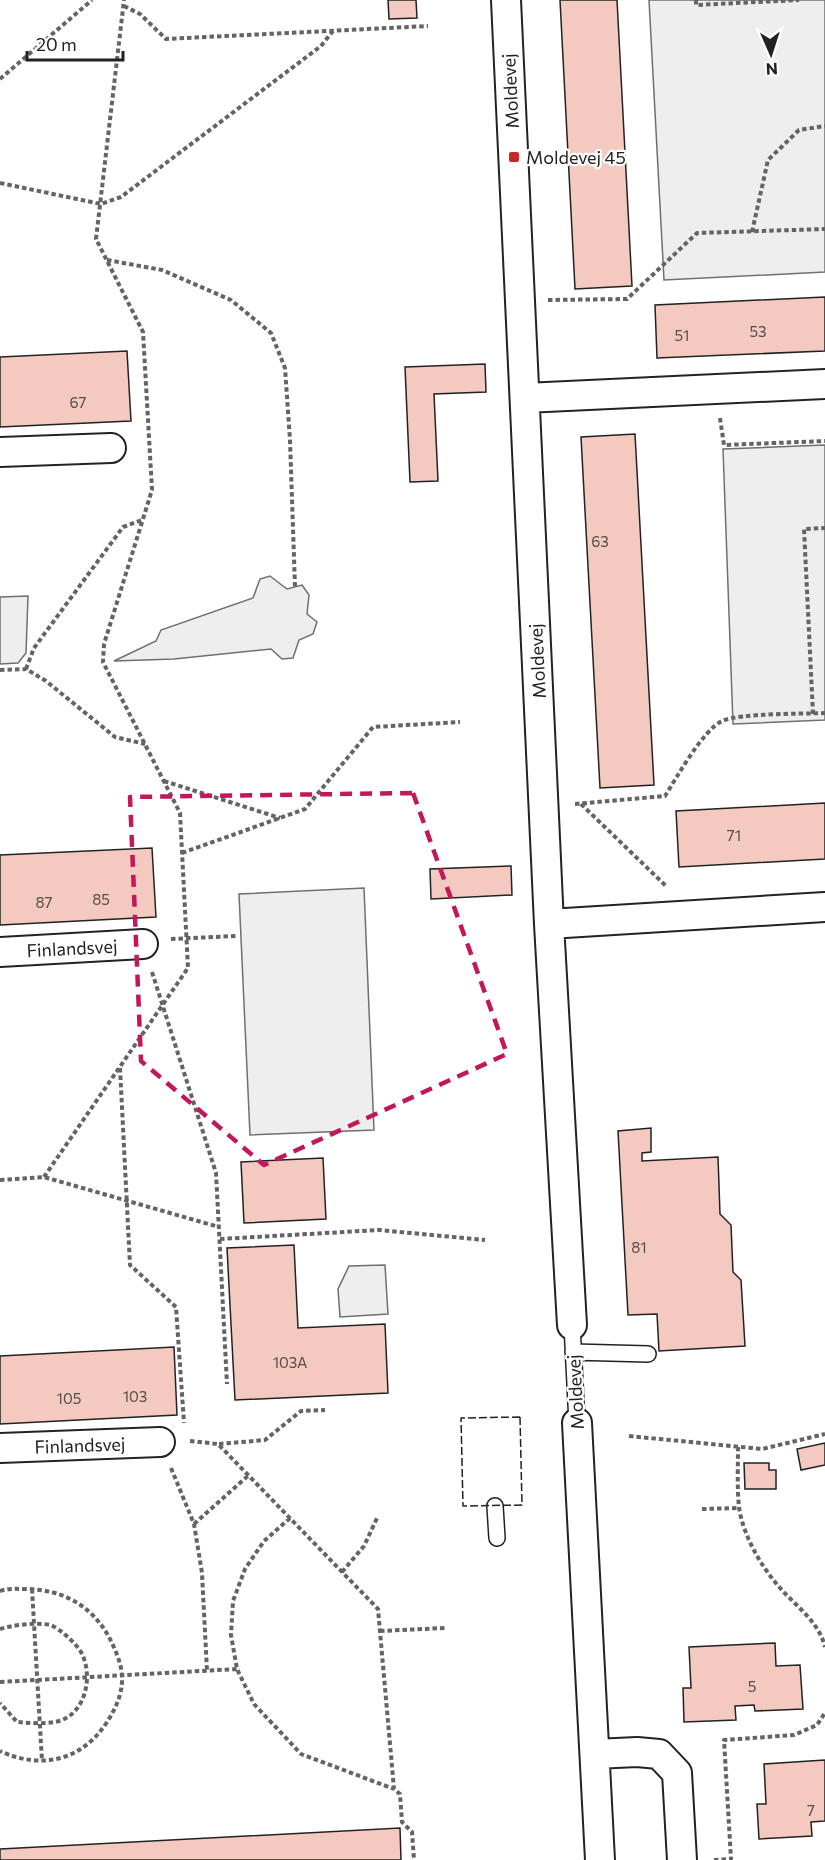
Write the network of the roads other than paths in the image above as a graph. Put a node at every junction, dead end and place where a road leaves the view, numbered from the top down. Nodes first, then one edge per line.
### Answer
1 (506, 0) edge
2 (825, 384) edge
3 (525, 398) junction
4 (111, 448) dead end
5 (0, 452) edge
6 (825, 907) edge
7 (549, 924) junction
8 (143, 944) road end
9 (0, 952) edge
10 (573, 1339) junction
11 (648, 1354) dead end
12 (577, 1423) joint
13 (172, 1441) road end
14 (0, 1448) edge
15 (495, 1506) dead end
16 (497, 1538) dead end
17 (595, 1754) junction
18 (600, 1860) edge
19 (682, 1860) edge

1 - 3 street, Moldevej
2 - 3 street
3 - 7 street, Moldevej
4 - 5 street
6 - 7 street
7 - 10 street, Moldevej
8 - 9 street, Finlandsvej
10 - 11 lane
10 - 12 lane, Moldevej
12 - 17 street, Moldevej
13 - 14 street, Finlandsvej
15 - 16 lane
17 - 18 street, Moldevej
17 - 19 street

